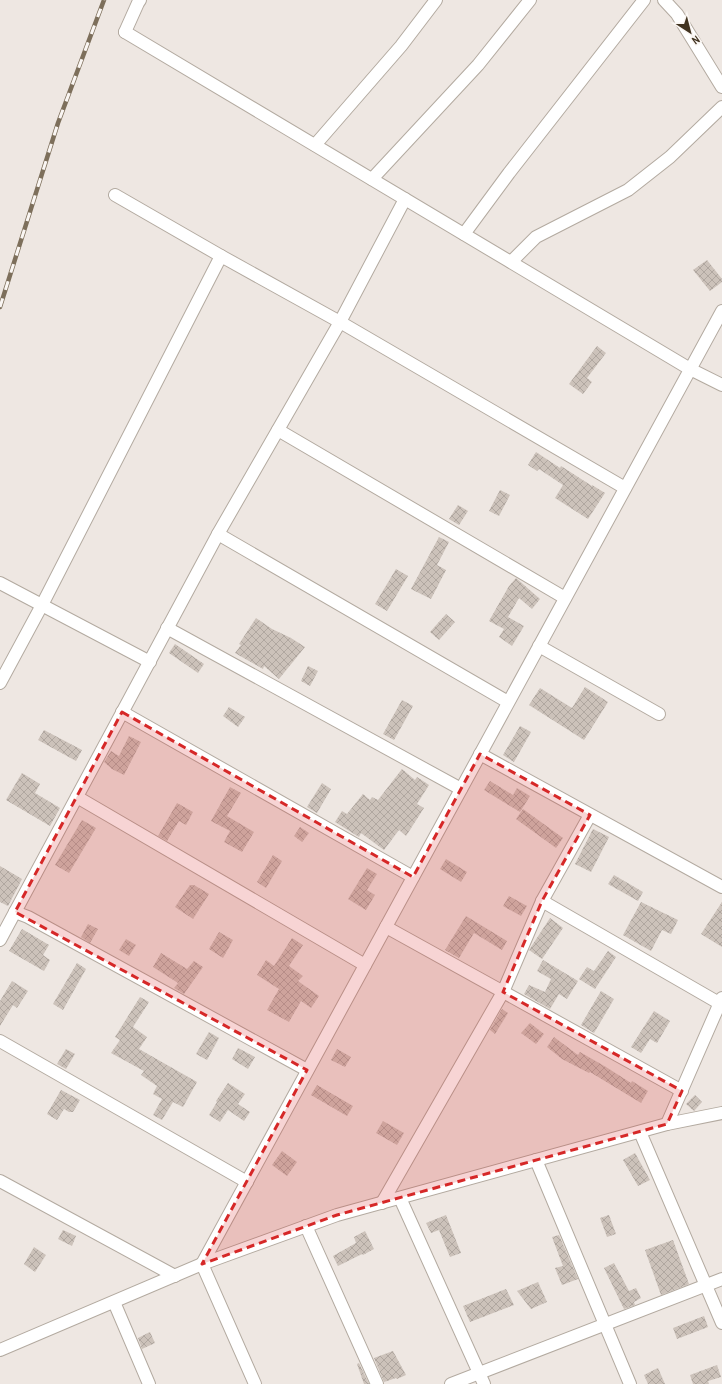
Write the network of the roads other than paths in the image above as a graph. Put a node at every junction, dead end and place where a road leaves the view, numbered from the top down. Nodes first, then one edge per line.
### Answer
1 (140, 0) edge
2 (436, 0) edge
3 (530, 0) edge
4 (644, 0) edge
5 (664, 0) edge
6 (722, 87) edge
7 (722, 107) edge
8 (315, 145) junction
9 (372, 179) junction
10 (115, 195) dead end
11 (405, 199) junction
12 (464, 234) junction
13 (221, 256) junction
14 (511, 262) junction
15 (722, 311) edge
16 (340, 322) junction
17 (690, 369) junction
18 (722, 385) edge
19 (278, 430) junction
20 (625, 488) junction
21 (218, 534) junction
22 (0, 583) edge
23 (565, 598) junction
24 (42, 605) junction
25 (167, 628) junction
26 (539, 646) junction
27 (150, 662) junction
28 (0, 682) edge
29 (508, 702) junction
30 (122, 712) junction
31 (659, 714) dead end
32 (480, 754) junction
33 (461, 790) junction
34 (77, 797) junction
35 (590, 815) junction
36 (413, 877) junction
37 (722, 887) edge
38 (542, 901) junction
39 (15, 912) junction
40 (386, 926) junction
41 (0, 940) edge
42 (365, 965) junction
43 (504, 992) junction
44 (721, 1001) edge
45 (0, 1041) edge
46 (307, 1070) junction
47 (682, 1091) junction
48 (722, 1113) edge
49 (667, 1124) junction
50 (640, 1132) junction
51 (536, 1160) junction
52 (0, 1180) edge
53 (247, 1182) junction
54 (400, 1198) junction
55 (382, 1203) junction
56 (306, 1226) junction
57 (202, 1264) junction
58 (175, 1276) junction
59 (722, 1279) edge
60 (706, 1285) junction
61 (114, 1302) junction
62 (722, 1323) edge
63 (604, 1324) junction
64 (0, 1350) edge
65 (481, 1379) edge
66 (149, 1384) edge
67 (255, 1384) edge
68 (377, 1384) edge
69 (451, 1384) edge
70 (630, 1384) edge

1 - 8 street
2 - 8 street
3 - 9 street
4 - 12 street
5 - 6 street
7 - 14 street
8 - 9 street
9 - 11 street
10 - 13 street
11 - 12 street
11 - 16 street
12 - 14 street
13 - 16 street
13 - 24 street
14 - 17 street
15 - 17 street
16 - 19 street
16 - 20 street
17 - 18 street
17 - 20 street
19 - 21 street
19 - 23 street
20 - 23 street
21 - 25 street
21 - 29 street
22 - 24 street
23 - 26 street
24 - 27 street
24 - 28 street
25 - 27 street
25 - 33 street
26 - 29 street
26 - 31 street
27 - 30 street
29 - 32 street
30 - 34 street
30 - 36 street
32 - 33 street
32 - 35 street
33 - 36 street
34 - 39 street
34 - 42 street
35 - 37 street
35 - 38 street
36 - 40 street
38 - 43 street
38 - 44 street
39 - 41 street
39 - 46 street
40 - 42 street
40 - 43 street
42 - 46 street
43 - 47 street
43 - 55 street
44 - 47 street
45 - 53 street
46 - 53 street
47 - 49 street
48 - 49 street
49 - 50 street
50 - 51 street
50 - 60 street
51 - 54 street
51 - 63 street
52 - 58 street
53 - 57 street
54 - 55 street
54 - 65 street
55 - 56 street
56 - 57 street
56 - 68 street
57 - 58 street
57 - 67 street
58 - 61 street
59 - 60 street
60 - 62 street
60 - 63 street
61 - 64 street
61 - 66 street
63 - 65 street
63 - 70 street
65 - 69 street

